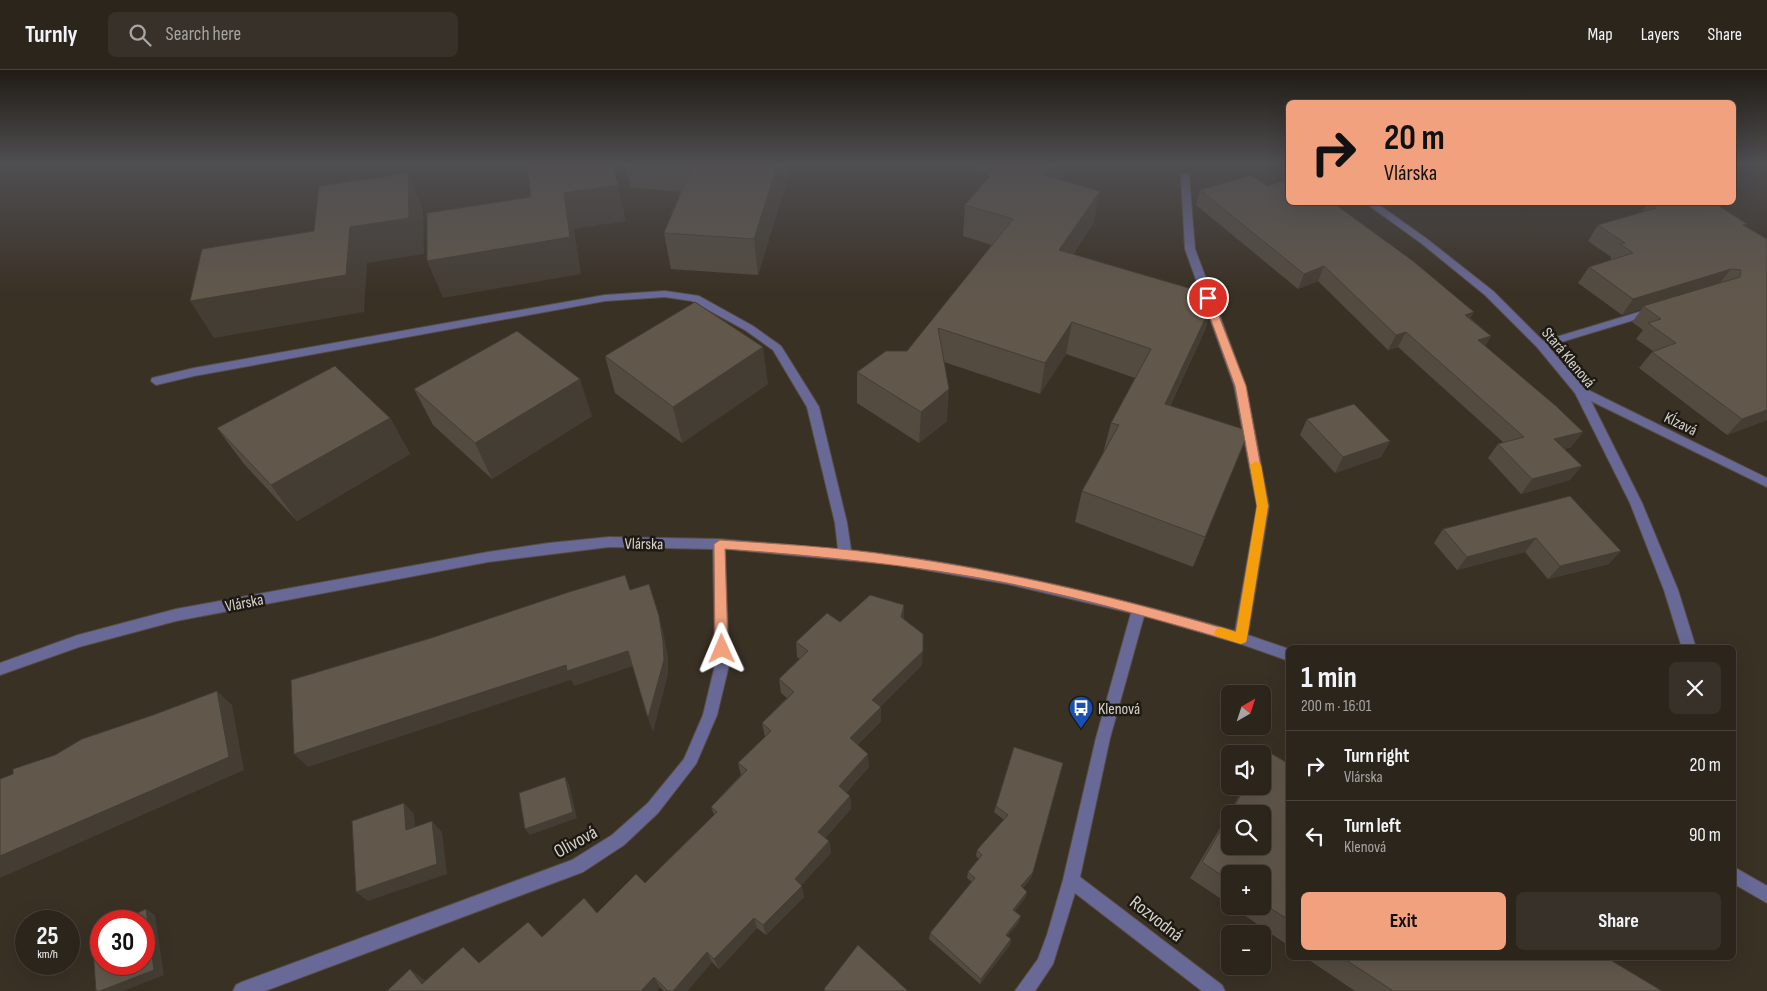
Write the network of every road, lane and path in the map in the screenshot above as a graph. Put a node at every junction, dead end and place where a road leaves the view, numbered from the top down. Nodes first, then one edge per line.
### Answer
1 (1187, 207) edge
2 (1375, 207) edge
3 (1660, 309) edge
4 (1541, 345) junction
5 (156, 381) dead end
6 (1580, 391) junction
7 (1767, 483) edge
8 (720, 544) junction
9 (845, 555) junction
10 (1139, 609) junction
11 (1241, 638) junction
12 (1688, 645) edge
13 (1286, 654) edge
14 (0, 669) edge
15 (1736, 876) edge
16 (1071, 880) junction
17 (1767, 895) edge
18 (242, 991) edge
19 (1024, 991) edge
20 (1216, 991) edge

1 - 11 street
2 - 4 street, Stará Klenová
3 - 4 street
4 - 6 street, Stará Klenová
5 - 9 street
6 - 7 street, Kĺzavá
6 - 12 street, Stará Klenová
8 - 9 street, Vlárska
8 - 14 street, Vlárska
8 - 18 street, Olivová
9 - 10 street, Vlárska
10 - 11 street, Vlárska
10 - 16 street
11 - 13 street, Vlárska
15 - 17 street
16 - 19 street
16 - 20 street, Rozvodná

